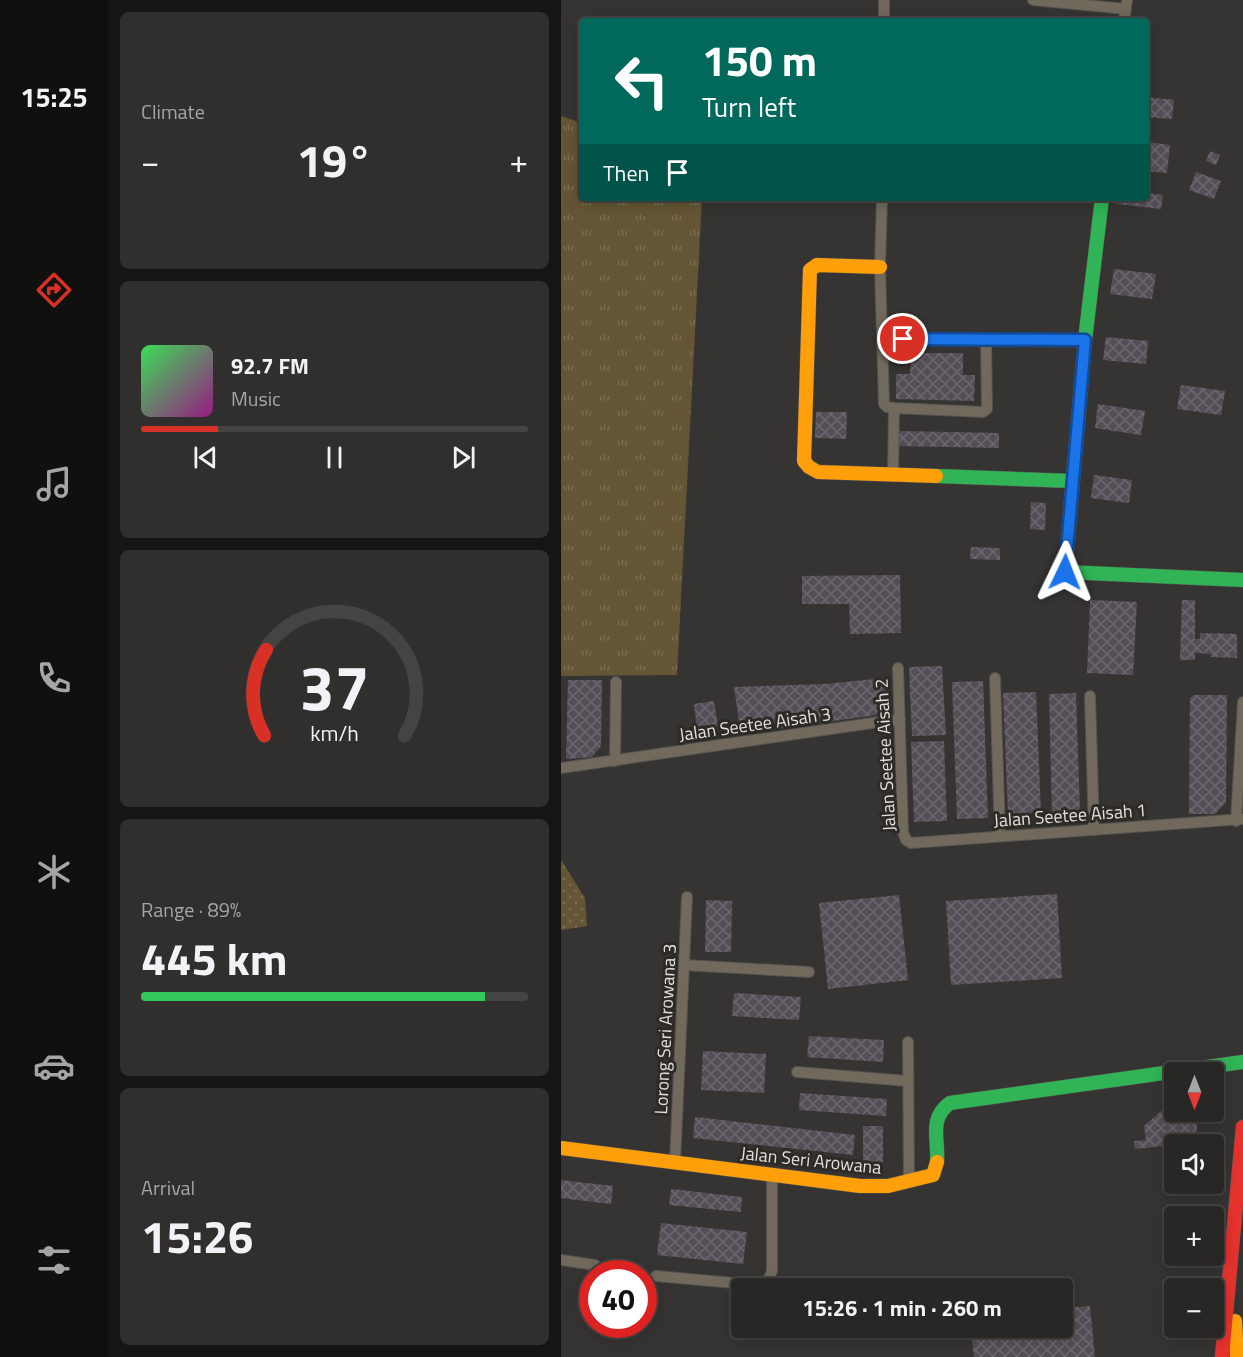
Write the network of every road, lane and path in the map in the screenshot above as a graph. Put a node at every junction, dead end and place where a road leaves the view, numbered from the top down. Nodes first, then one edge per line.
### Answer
1 (884, 0) edge
2 (1033, 0) edge
3 (1126, 4) edge
4 (884, 18) edge
5 (882, 201) edge
6 (1102, 201) edge
7 (880, 267) junction
8 (883, 339) junction
9 (986, 340) junction
10 (1085, 340) junction
11 (894, 408) junction
12 (893, 475) junction
13 (1072, 481) junction
14 (1243, 580) edge
15 (898, 668) dead end
16 (995, 678) dead end
17 (617, 682) dead end
18 (1090, 696) dead end
19 (1243, 702) edge
20 (900, 719) junction
21 (615, 761) junction
22 (561, 768) edge
23 (1241, 821) edge
24 (1094, 830) junction
25 (999, 836) junction
26 (906, 840) joint
27 (687, 897) dead end
28 (684, 965) junction
29 (809, 972) dead end
30 (908, 1042) dead end
31 (1243, 1062) edge
32 (797, 1072) dead end
33 (908, 1081) junction
34 (1243, 1126) edge
35 (561, 1148) edge
36 (675, 1162) junction
37 (772, 1176) junction
38 (909, 1182) junction
39 (1232, 1246) junction
40 (561, 1260) edge
41 (579, 1262) edge
42 (657, 1276) edge
43 (1222, 1357) edge
44 (1237, 1357) edge

1 - 4 street
2 - 3 street
5 - 7 street
6 - 10 main road
7 - 8 street
7 - 12 main road
8 - 9 street
8 - 11 street
9 - 10 street
9 - 11 street
10 - 13 main road
11 - 12 street
12 - 13 main road
13 - 14 main road
15 - 20 street, Jalan Seetee Aisah 2
16 - 25 street
17 - 21 street
18 - 24 street
19 - 23 street
20 - 21 street, Jalan Seetee Aisah 3
20 - 26 street, Jalan Seetee Aisah 2
21 - 22 street, Jalan Seetee Aisah 3
23 - 24 street, Jalan Seetee Aisah 1
24 - 25 street, Jalan Seetee Aisah 1
25 - 26 street, Jalan Seetee Aisah 1
27 - 28 street, Lorong Seri Arowana 3
28 - 29 street
28 - 36 street, Lorong Seri Arowana 3
30 - 33 street
31 - 38 main road, Jalan Seri Arowana
32 - 33 street
33 - 38 street
34 - 39 main road
35 - 36 main road, Jalan Seri Arowana
36 - 37 main road, Jalan Seri Arowana
37 - 38 main road, Jalan Seri Arowana
37 - 42 street
39 - 43 main road
39 - 44 main road
40 - 41 street

